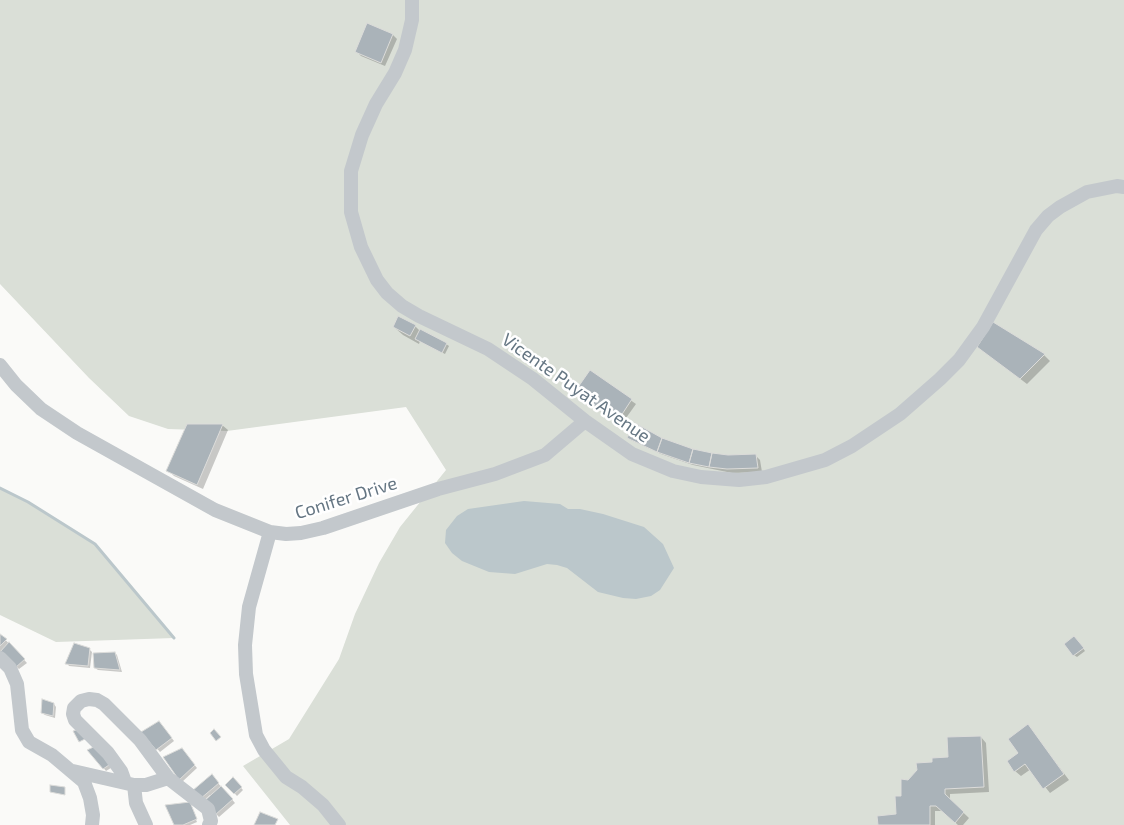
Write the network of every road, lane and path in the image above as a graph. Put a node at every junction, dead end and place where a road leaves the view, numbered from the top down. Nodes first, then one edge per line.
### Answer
1 (412, 0) edge
2 (1124, 187) edge
3 (0, 365) edge
4 (585, 421) junction
5 (270, 532) junction
6 (0, 658) edge
7 (72, 771) junction
8 (168, 778) junction
9 (130, 784) junction
10 (92, 825) edge
11 (146, 825) edge
12 (209, 825) edge
13 (339, 825) edge

1 - 4 street, Vicente Puyat Avenue
2 - 4 street, Vicente Puyat Avenue
3 - 5 street, Conifer Drive
4 - 5 street, Conifer Drive
5 - 13 street
6 - 7 street
7 - 9 street
7 - 10 street
8 - 9 street
8 - 9 street
8 - 12 street
9 - 11 street

